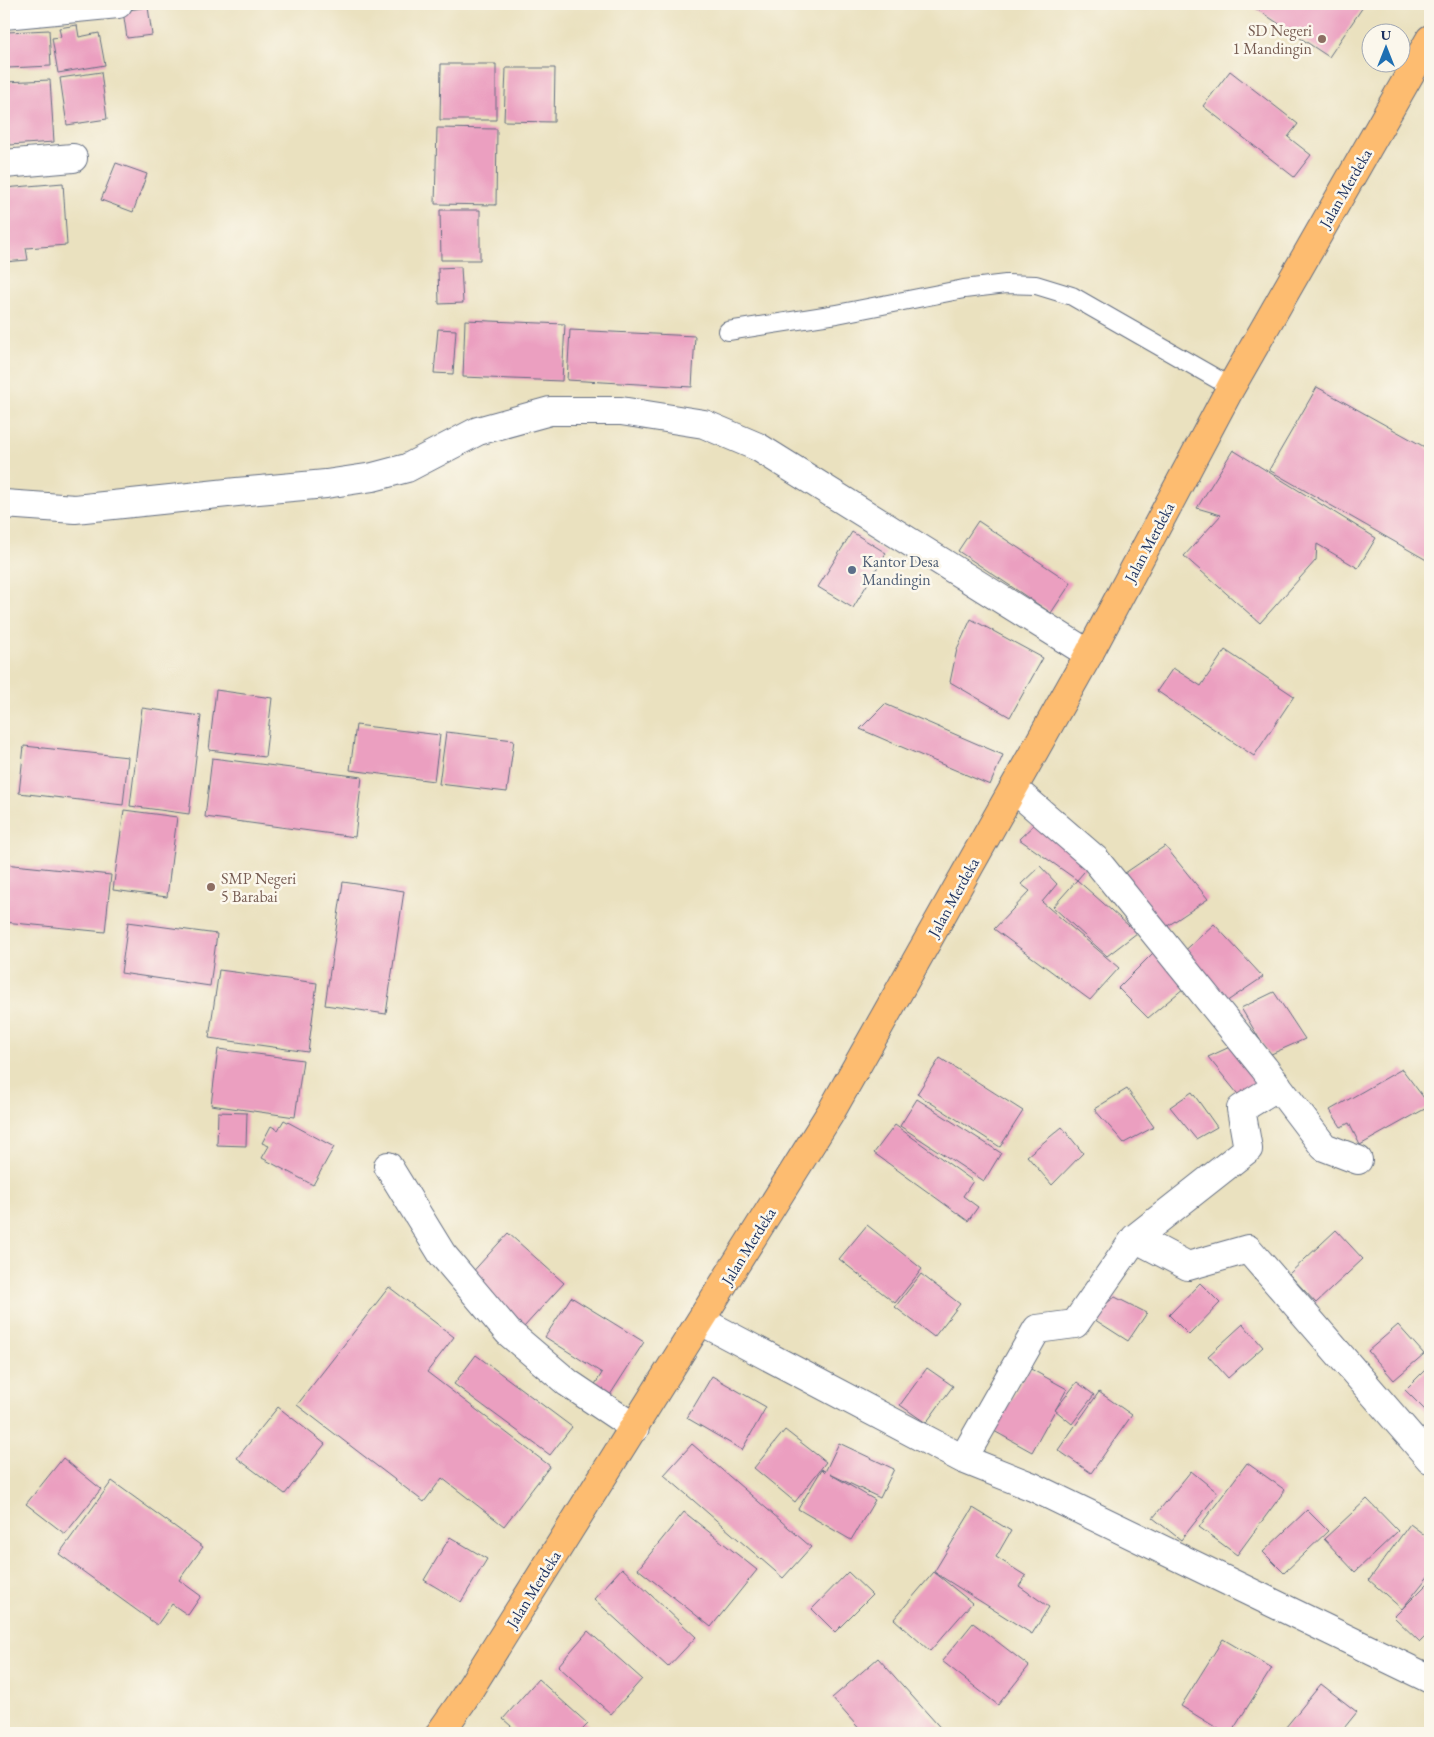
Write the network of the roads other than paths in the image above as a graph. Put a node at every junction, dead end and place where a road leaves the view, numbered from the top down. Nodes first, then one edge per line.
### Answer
1 (118, 4) edge
2 (4, 15) edge
3 (1430, 39) edge
4 (73, 158) dead end
5 (4, 164) edge
6 (728, 331) dead end
7 (1232, 386) junction
8 (4, 504) edge
9 (1090, 654) junction
10 (1014, 789) junction
11 (1278, 1086) junction
12 (1358, 1160) dead end
13 (388, 1166) dead end
14 (1135, 1238) junction
15 (701, 1321) junction
16 (635, 1428) junction
17 (963, 1459) junction
18 (1430, 1460) edge
19 (1430, 1679) edge
20 (440, 1733) edge

1 - 2 street
3 - 7 main road, Jalan Merdeka
4 - 5 street
6 - 7 lane
7 - 9 main road, Jalan Merdeka
8 - 9 street
9 - 10 main road, Jalan Merdeka
10 - 11 street
10 - 15 main road, Jalan Merdeka
11 - 12 street
11 - 14 street
13 - 16 street
14 - 17 street
14 - 18 street
15 - 16 main road, Jalan Merdeka
15 - 17 street
16 - 20 main road, Jalan Merdeka
17 - 19 street

